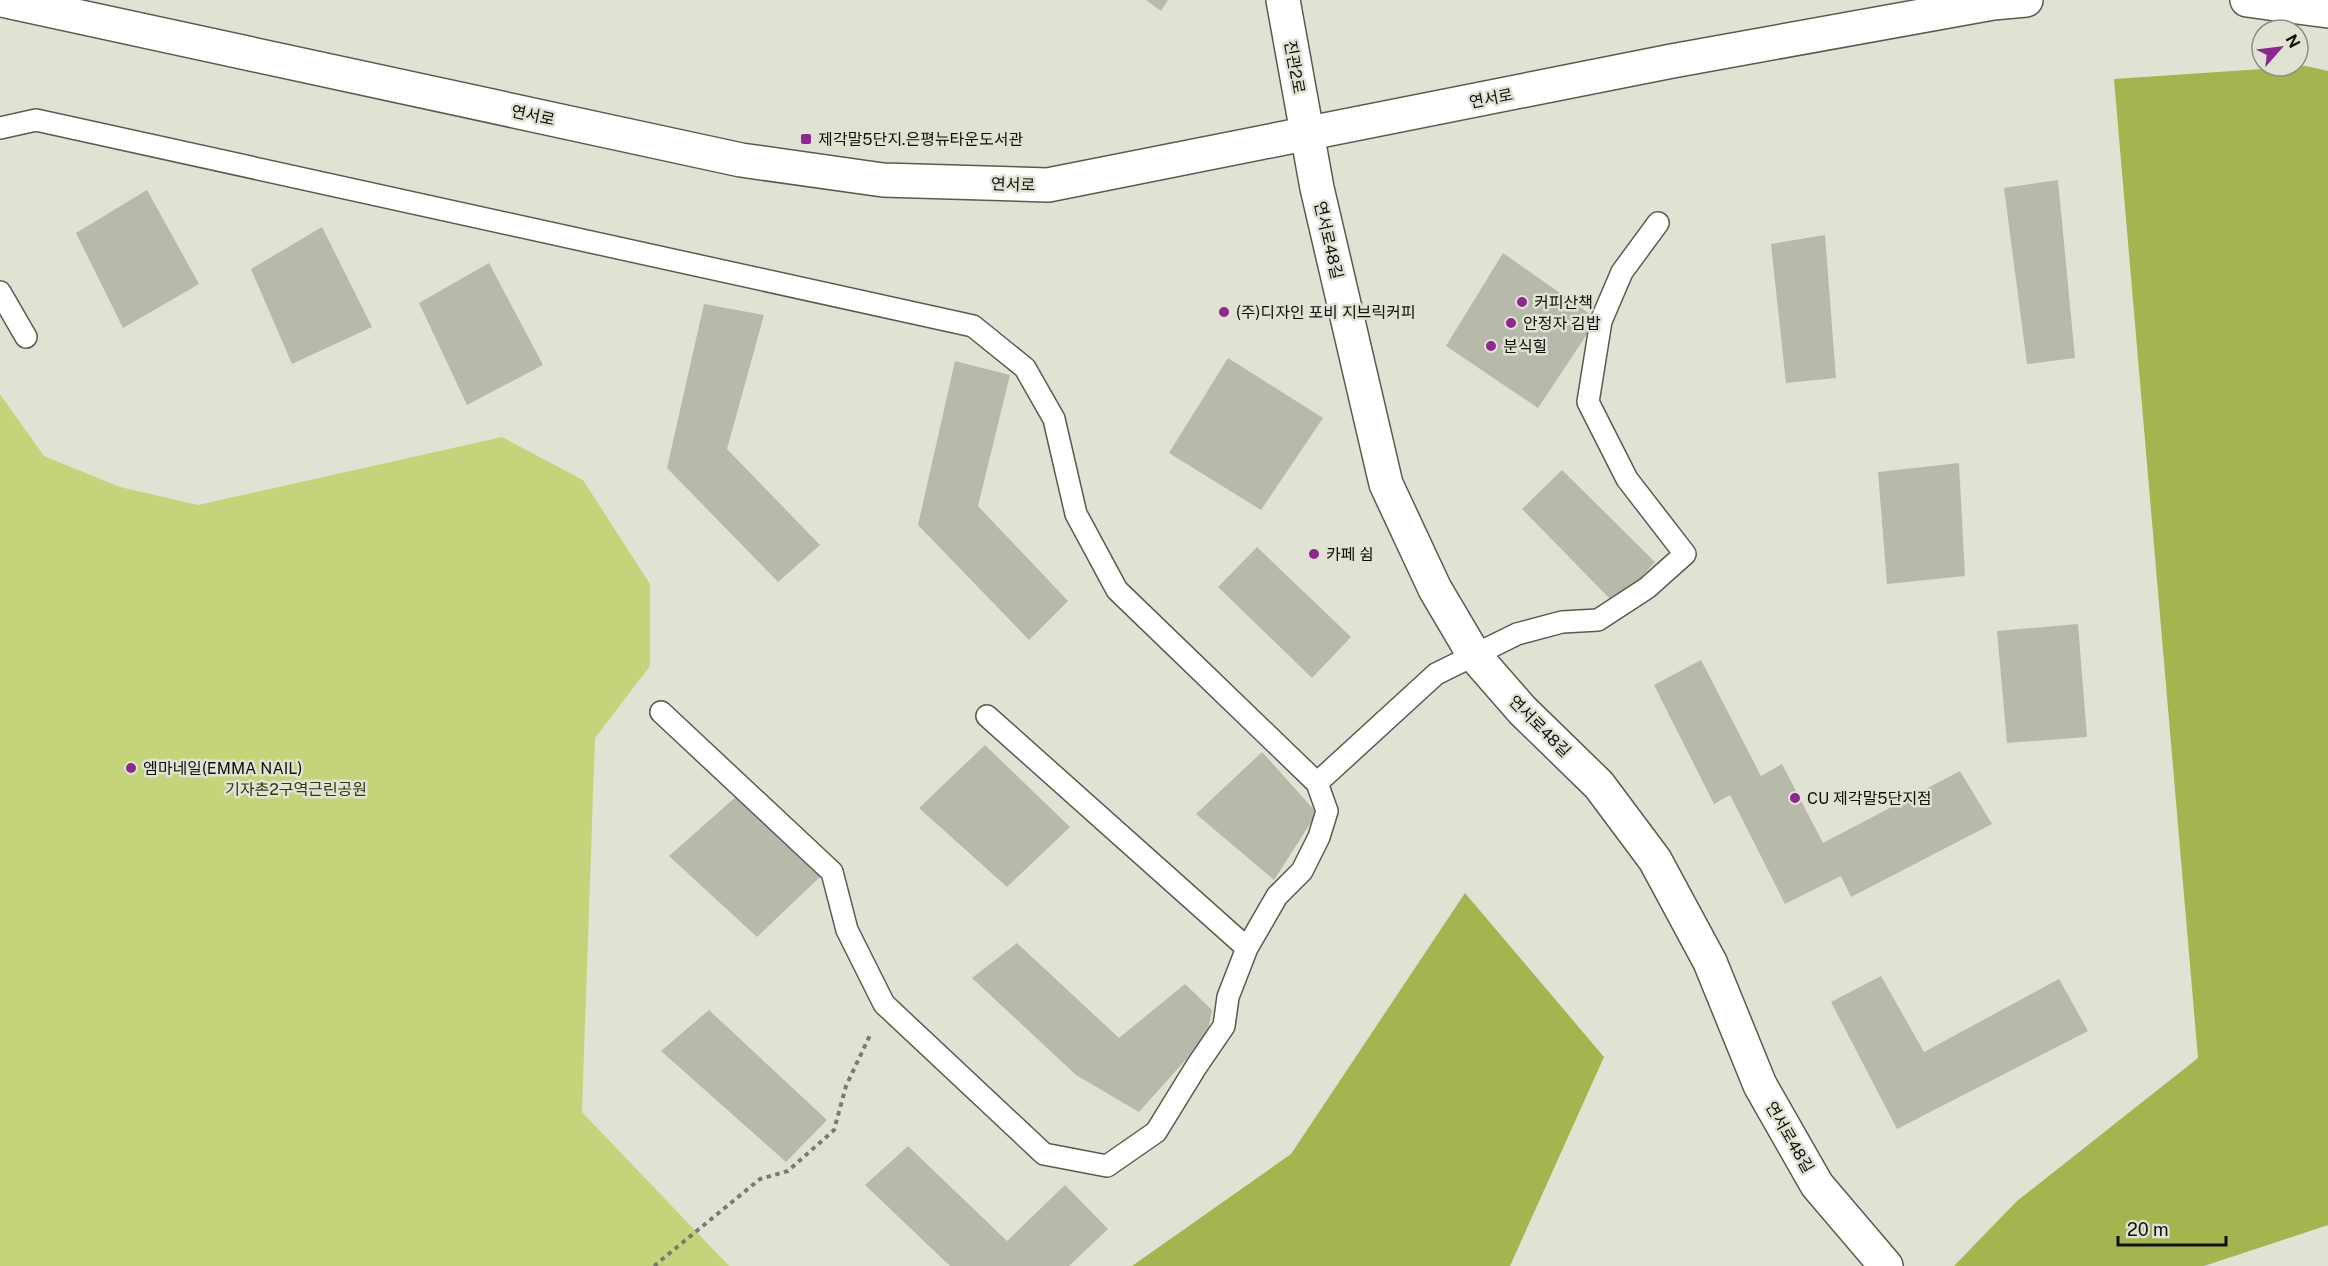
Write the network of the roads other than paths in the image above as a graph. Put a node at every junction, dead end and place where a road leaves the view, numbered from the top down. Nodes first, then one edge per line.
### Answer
1 (2, 0) edge
2 (1283, 0) edge
3 (2026, 0) edge
4 (2247, 0) edge
5 (2328, 11) edge
6 (0, 128) edge
7 (1306, 135) junction
8 (1658, 223) dead end
9 (0, 292) edge
10 (26, 337) dead end
11 (1474, 655) junction
12 (661, 712) dead end
13 (987, 716) dead end
14 (1317, 783) junction
15 (1247, 948) junction
16 (1886, 1266) edge

1 - 7 main road, 연서로
2 - 7 main road, 진관2로
3 - 7 main road, 연서로
4 - 5 main road
6 - 14 lane
7 - 11 main road, 연서로48길
8 - 11 lane
9 - 10 lane
11 - 14 lane
11 - 16 main road, 연서로48길
12 - 15 lane
13 - 15 lane
14 - 15 lane

